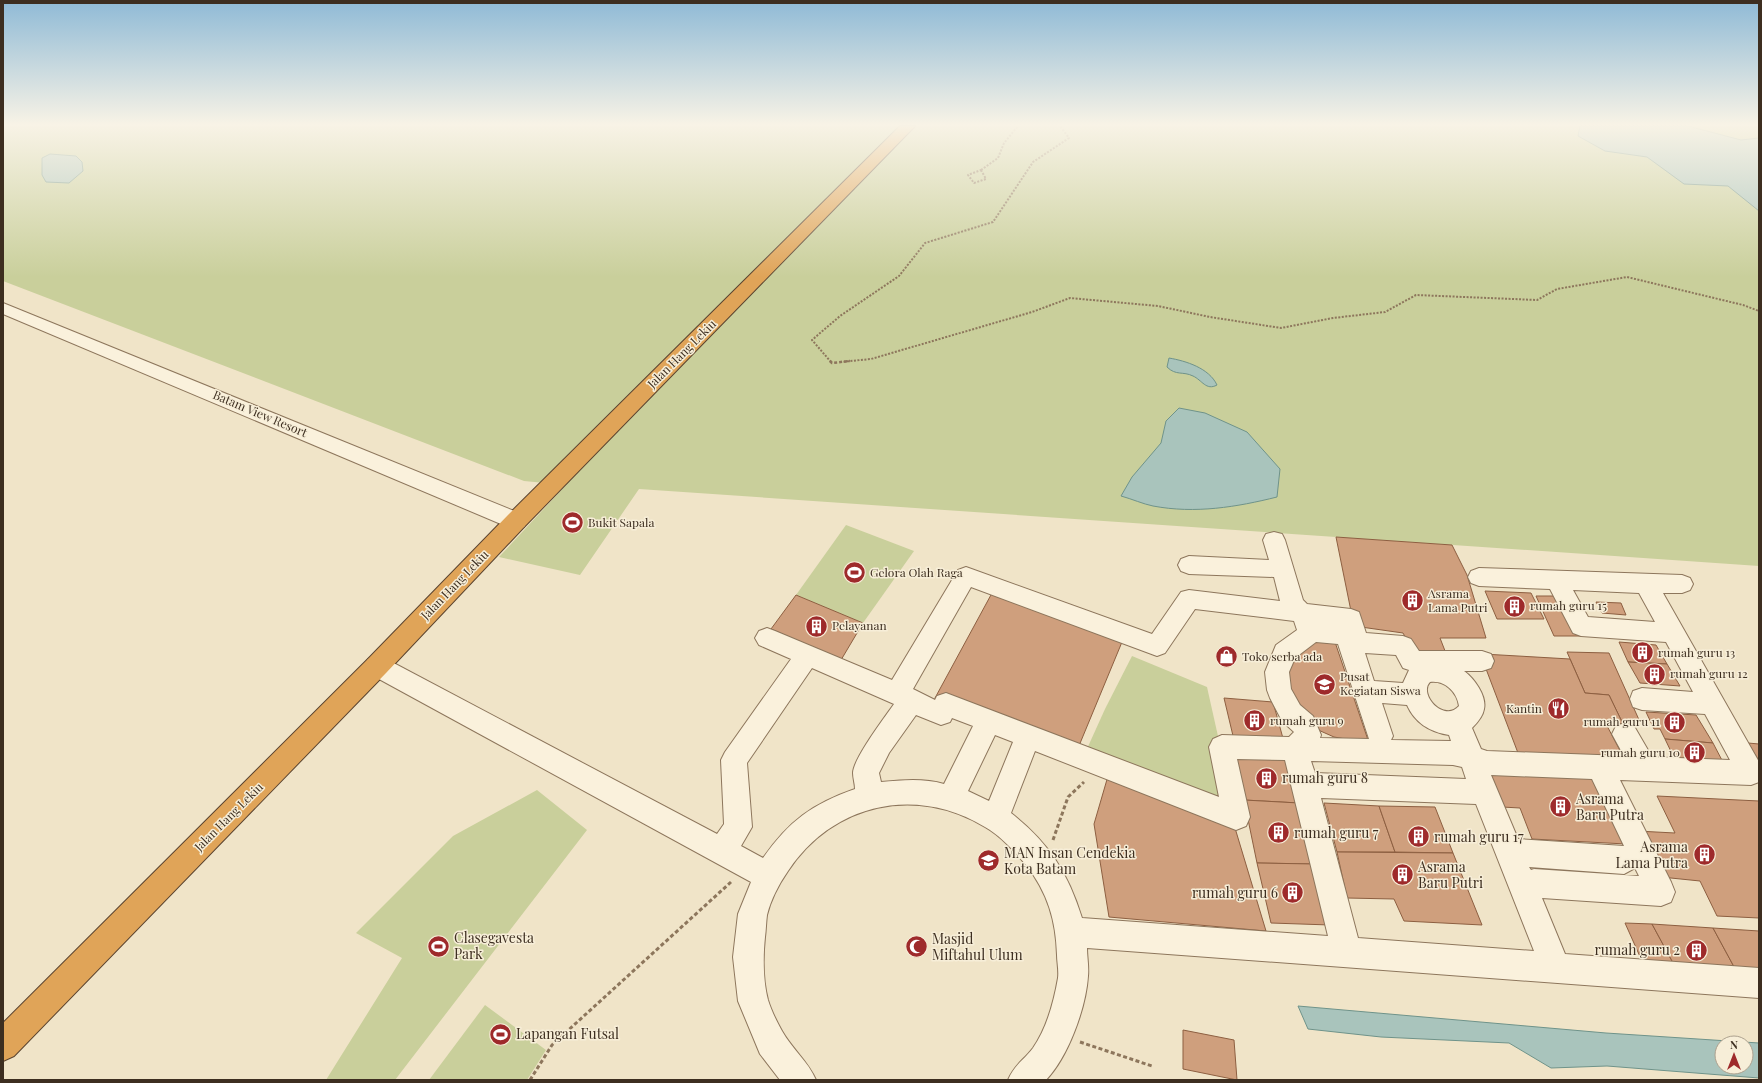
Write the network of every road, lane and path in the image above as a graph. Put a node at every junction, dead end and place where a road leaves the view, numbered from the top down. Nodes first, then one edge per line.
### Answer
1 (858, 177) edge
2 (969, 177) edge
3 (985, 177) edge
4 (1023, 177) edge
5 (3, 308) edge
6 (1759, 311) edge
7 (516, 520) junction
8 (1274, 540) dead end
9 (1189, 565) dead end
10 (1282, 569) junction
11 (1479, 577) dead end
12 (1557, 581) junction
13 (1646, 584) junction
14 (1682, 584) dead end
15 (1306, 623) junction
16 (1673, 633) junction
17 (767, 638) dead end
18 (803, 661) dead end
19 (1482, 661) dead end
20 (377, 666) junction
21 (1365, 691) junction
22 (1414, 695) junction
23 (904, 697) junction
24 (1642, 699) dead end
25 (1712, 704) junction
26 (989, 721) junction
27 (1457, 723) junction
28 (1625, 734) dead end
29 (1028, 736) junction
30 (1380, 736) dead end
31 (1296, 748) junction
32 (1471, 757) junction
33 (1101, 765) junction
34 (1600, 767) junction
35 (1644, 769) junction
36 (1305, 785) junction
37 (1485, 792) junction
38 (870, 796) junction
39 (951, 799) junction
40 (996, 818) junction
41 (721, 851) junction
42 (1510, 852) junction
43 (1034, 854) junction
44 (1624, 860) dead end
45 (758, 871) junction
46 (1534, 883) dead end
47 (1071, 932) junction
48 (1347, 952) junction
49 (1556, 968) junction
50 (1759, 983) edge
51 (1056, 1034) junction
52 (3, 1045) edge
53 (1152, 1066) dead end
54 (530, 1080) edge
55 (800, 1080) edge
56 (1024, 1080) edge

1 - 7 highway, Jalan Hang Lekiu
2 - 3 path
4 - 6 path
5 - 7 street, Batam View Resort
7 - 20 highway, Jalan Hang Lekiu
8 - 10 street
9 - 10 street
10 - 15 street
11 - 12 street
12 - 13 street
12 - 16 street
13 - 14 street
13 - 16 street
15 - 19 street
15 - 21 street
15 - 23 street
15 - 31 street
16 - 25 street
17 - 23 street
18 - 41 street
20 - 41 street
20 - 52 highway, Jalan Hang Lekiu
21 - 22 street
21 - 30 street
22 - 27 street
22 - 27 street
23 - 26 street
23 - 38 street
24 - 25 street
25 - 35 street
26 - 29 street
26 - 39 street
27 - 32 street
28 - 35 street
29 - 33 street
29 - 40 street
31 - 32 street
31 - 33 street
31 - 36 street
32 - 34 street
32 - 37 street
33 - 43 path
34 - 35 street
34 - 46 street
36 - 37 street
36 - 48 street
37 - 42 street
38 - 39 street
38 - 45 street
39 - 40 street
40 - 43 street
41 - 45 street
42 - 44 street
42 - 49 street
43 - 47 street
45 - 54 path
45 - 55 street
47 - 48 street
47 - 51 street
48 - 49 street
49 - 50 street
51 - 53 path
51 - 56 street

